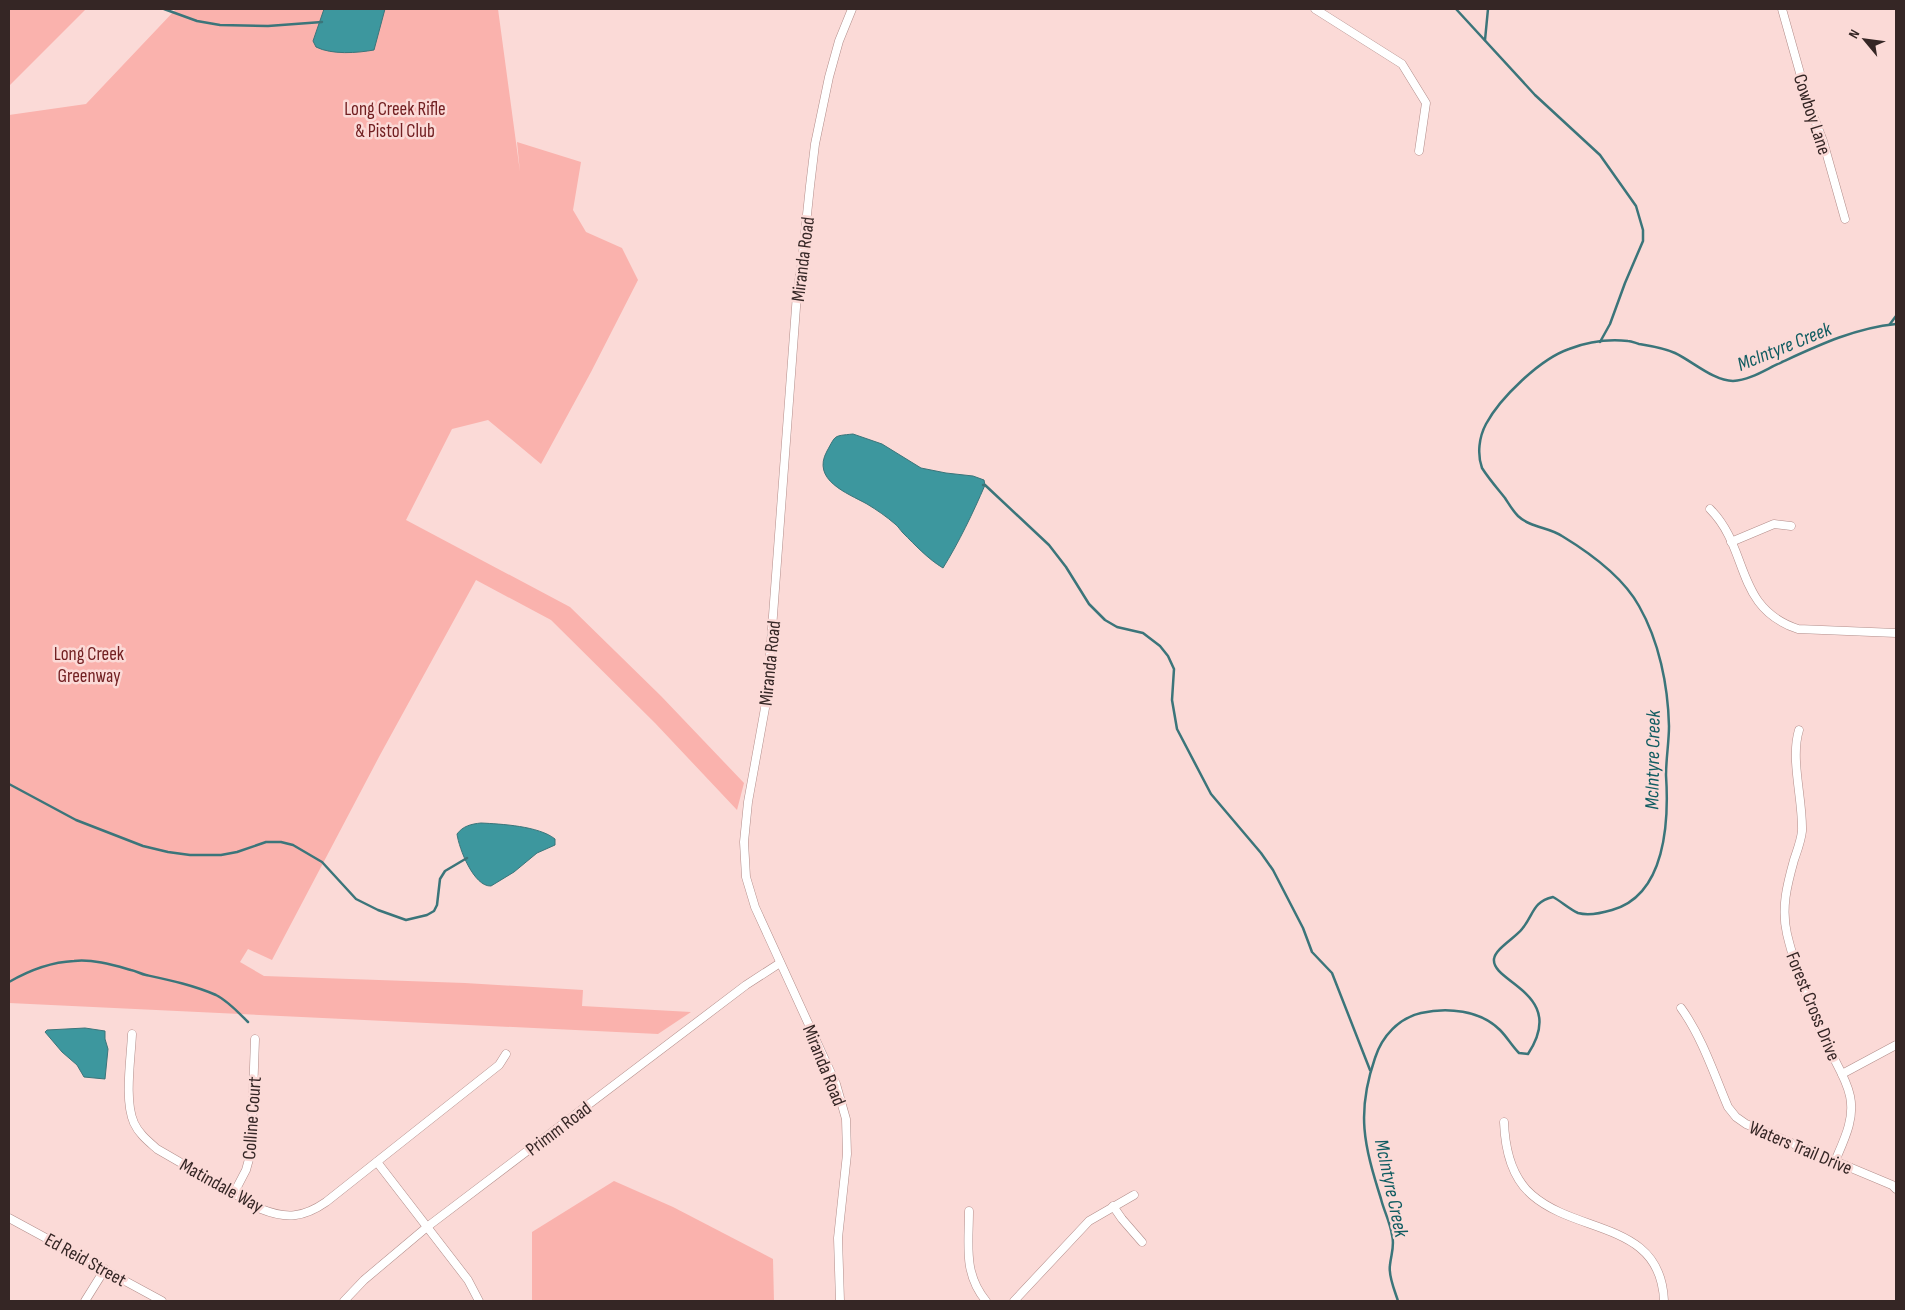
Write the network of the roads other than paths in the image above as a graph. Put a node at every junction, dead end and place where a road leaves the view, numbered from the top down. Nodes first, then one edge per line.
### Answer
1 (852, 9) edge
2 (1315, 9) edge
3 (1782, 9) edge
4 (1419, 150) dead end
5 (1844, 219) dead end
6 (1710, 509) dead end
7 (1791, 526) dead end
8 (1731, 542) junction
9 (1896, 632) edge
10 (1799, 730) dead end
11 (780, 963) junction
12 (1681, 1008) dead end
13 (132, 1034) dead end
14 (255, 1039) dead end
15 (1896, 1045) edge
16 (506, 1054) dead end
17 (1842, 1074) junction
18 (1504, 1122) dead end
19 (1835, 1161) junction
20 (377, 1162) junction
21 (1896, 1189) edge
22 (234, 1193) junction
23 (1134, 1194) dead end
24 (1113, 1206) junction
25 (969, 1212) dead end
26 (9, 1218) edge
27 (427, 1226) junction
28 (1142, 1242) dead end
29 (105, 1269) junction
30 (85, 1301) edge
31 (162, 1301) edge
32 (344, 1301) edge
33 (478, 1301) edge
34 (840, 1301) edge
35 (986, 1301) edge
36 (1014, 1301) edge
37 (1664, 1301) edge

1 - 11 street, Miranda Road
2 - 4 street
3 - 5 street, Cowboy Lane
6 - 8 street
7 - 8 street
8 - 9 street
10 - 17 street, Forest Cross Drive
11 - 27 street, Primm Road
11 - 34 street, Miranda Road
12 - 19 street, Waters Trail Drive
13 - 22 street, Matindale Way
14 - 22 street, Colline Court
15 - 17 street
16 - 20 street, Matindale Way
17 - 19 street, Forest Cross Drive
18 - 37 street
19 - 21 street, Waters Trail Drive
20 - 22 street, Matindale Way
20 - 27 street
23 - 24 street
24 - 28 street
24 - 36 street
25 - 35 street
26 - 29 street, Ed Reid Street
27 - 32 street, Primm Road
27 - 33 street
29 - 30 street
29 - 31 street, Ed Reid Street

